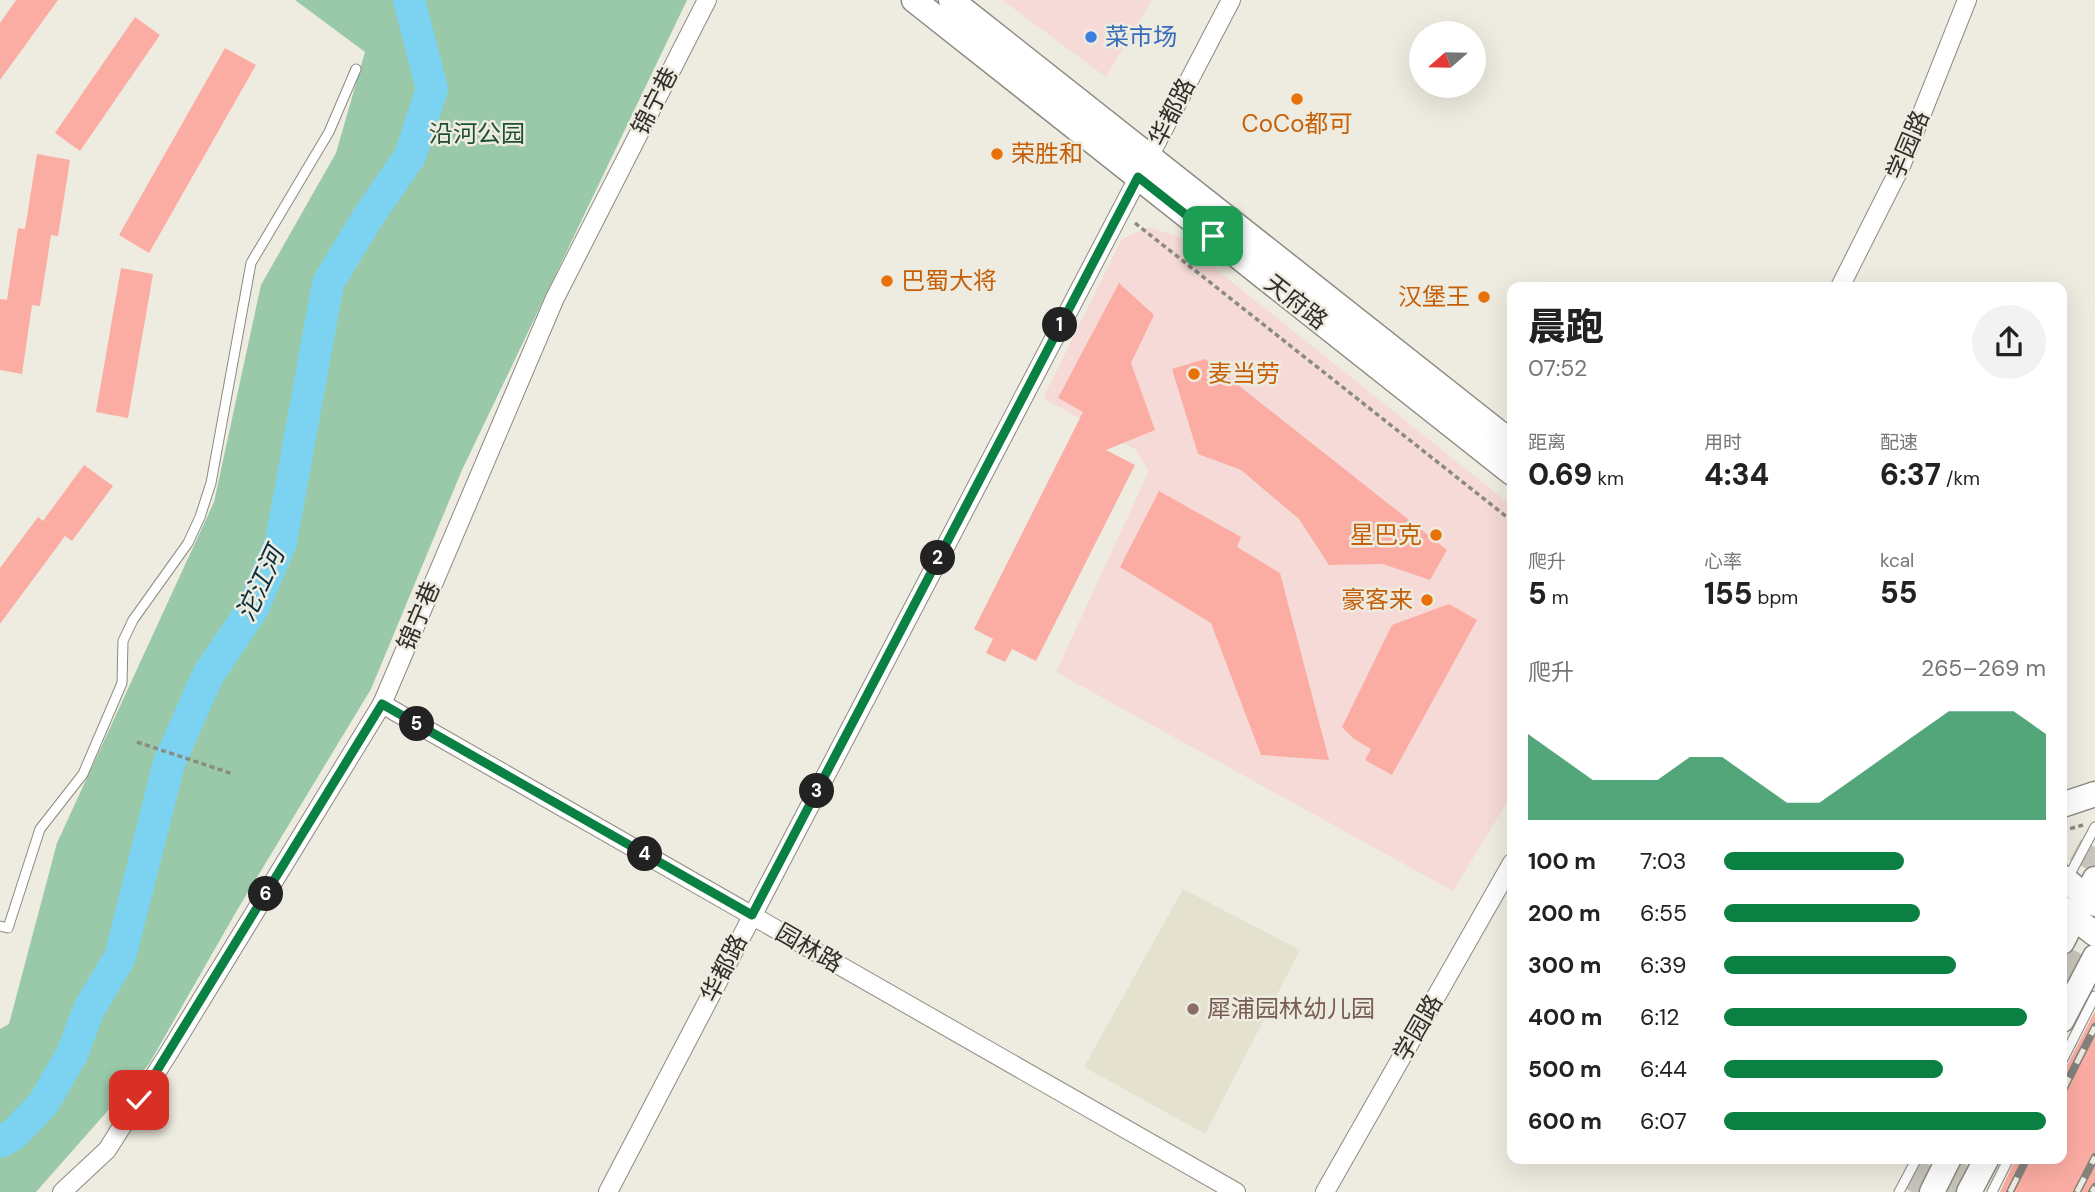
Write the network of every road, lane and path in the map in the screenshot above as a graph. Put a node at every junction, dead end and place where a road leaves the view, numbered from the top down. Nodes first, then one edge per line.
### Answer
1 (707, 0) edge
2 (915, 0) edge
3 (951, 0) edge
4 (1231, 0) edge
5 (1967, 0) edge
6 (356, 69) dead end
7 (1150, 155) junction
8 (1138, 177) junction
9 (1119, 211) junction
10 (1843, 282) edge
11 (1507, 439) edge
12 (1507, 469) edge
13 (1507, 517) edge
14 (382, 704) junction
15 (138, 742) dead end
16 (233, 774) dead end
17 (2095, 794) edge
18 (2067, 803) edge
19 (2095, 827) edge
20 (1507, 872) edge
21 (2067, 875) edge
22 (2067, 886) edge
23 (2082, 901) edge
24 (752, 915) junction
25 (0, 926) edge
26 (2067, 932) edge
27 (2095, 934) edge
28 (2095, 957) edge
29 (2095, 996) edge
30 (2067, 1010) edge
31 (2067, 1051) edge
32 (1914, 1164) edge
33 (1946, 1164) edge
34 (1984, 1164) edge
35 (2007, 1164) edge
36 (62, 1192) edge
37 (608, 1192) edge
38 (1236, 1192) edge
39 (1325, 1192) edge
40 (1899, 1192) edge
41 (1932, 1192) edge
42 (1969, 1192) edge
43 (1992, 1192) edge

1 - 14 street, 锦宁巷
2 - 8 street, 天府路
3 - 7 street, 天府路
4 - 7 street, 华都路
5 - 10 street, 学园路
6 - 25 lane
7 - 8 street, 华都路
7 - 11 street, 天府路
8 - 9 street, 华都路
8 - 12 street, 天府路
9 - 13 path
9 - 24 street, 华都路
14 - 24 street, 园林路
14 - 36 street, 锦宁巷
15 - 16 path
17 - 18 street
19 - 21 lane
20 - 39 street, 学园路
22 - 23 street
23 - 26 street
23 - 27 street
24 - 37 street, 华都路
24 - 38 street, 园林路
28 - 30 street
29 - 31 lane
32 - 40 lane
33 - 41 street
34 - 42 street
35 - 43 lane

